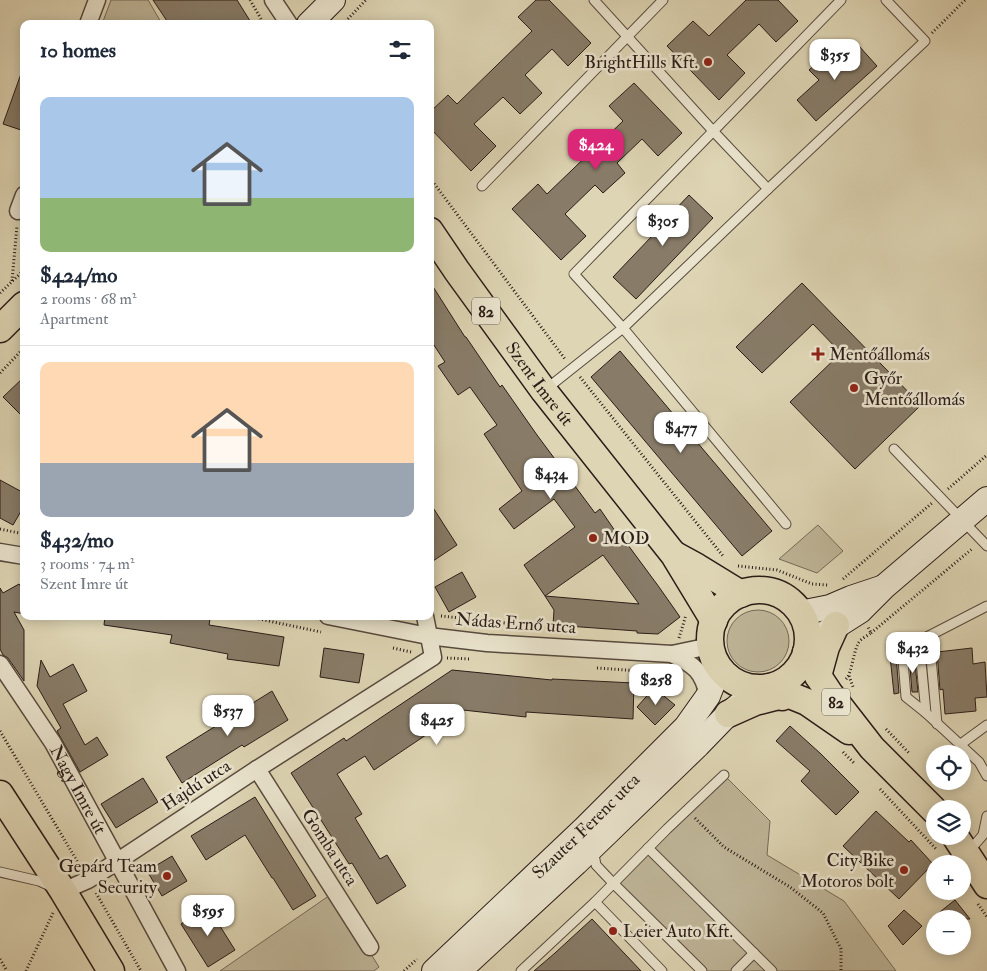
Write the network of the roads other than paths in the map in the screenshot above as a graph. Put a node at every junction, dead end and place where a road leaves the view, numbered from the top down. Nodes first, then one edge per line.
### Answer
1 (97, 0) edge
2 (274, 0) edge
3 (333, 0) edge
4 (594, 0) edge
5 (663, 0) edge
6 (841, 0) edge
7 (886, 0) edge
8 (90, 20) edge
9 (286, 20) edge
10 (313, 20) edge
11 (627, 37) junction
12 (714, 132) junction
13 (482, 186) dead end
14 (768, 188) junction
15 (20, 206) edge
16 (18, 211) road end
17 (434, 237) edge
18 (20, 310) edge
19 (623, 328) junction
20 (0, 329) edge
21 (544, 390) junction
22 (894, 449) dead end
23 (987, 499) edge
24 (963, 520) junction
25 (786, 524) dead end
26 (985, 543) edge
27 (0, 552) edge
28 (674, 554) junction
29 (20, 555) edge
30 (885, 586) junction
31 (741, 594) junction
32 (987, 607) edge
33 (800, 613) junction
34 (348, 620) edge
35 (431, 620) edge
36 (836, 625) junction
37 (428, 636) junction
38 (930, 636) junction
39 (920, 641) junction
40 (714, 645) junction
41 (807, 648) junction
42 (672, 654) junction
43 (0, 664) edge
44 (818, 676) junction
45 (765, 688) junction
46 (708, 696) junction
47 (807, 702) junction
48 (926, 713) junction
49 (728, 714) junction
50 (937, 724) junction
51 (987, 725) edge
52 (961, 744) junction
53 (871, 747) junction
54 (256, 770) junction
55 (724, 775) dead end
56 (987, 776) edge
57 (0, 794) edge
58 (926, 802) edge
59 (987, 816) edge
60 (953, 846) edge
61 (648, 848) junction
62 (590, 857) junction
63 (118, 861) junction
64 (0, 872) edge
65 (613, 883) junction
66 (987, 885) edge
67 (58, 901) junction
68 (595, 902) junction
69 (370, 947) dead end
70 (754, 953) junction
71 (111, 971) edge
72 (177, 971) edge
73 (434, 971) edge
74 (459, 971) edge
75 (521, 971) edge
76 (662, 971) edge
77 (702, 971) edge
78 (736, 971) edge
79 (772, 971) edge

1 - 8 street
2 - 9 street
3 - 10 street
4 - 11 lane
5 - 11 lane
6 - 12 lane
7 - 14 lane
11 - 12 lane
11 - 13 lane
12 - 14 lane
12 - 19 lane
14 - 19 lane
15 - 16 street
17 - 21 main road, Szent Imre út / 82
18 - 20 main road
19 - 21 lane
19 - 25 lane
21 - 28 main road, Szent Imre út / 82
22 - 24 lane
23 - 24 street
24 - 26 lane
24 - 30 street
27 - 29 street
28 - 31 main road, Szent Imre út / 82
28 - 40 main road, Szent Imre út / 82
30 - 33 street
30 - 36 street
31 - 33 main road
31 - 40 main road
32 - 38 lane
33 - 41 main road, 82
34 - 37 street, Nádas Ernő utca
35 - 37 street
36 - 41 street
36 - 44 main road
37 - 42 street, Nádas Ernő utca
37 - 54 street, Hajdú utca
38 - 39 lane
38 - 50 lane
39 - 48 lane
39 - 48 lane
40 - 42 street, Nádas Ernő utca
40 - 45 main road, 82
40 - 46 street, Szauter Ferenc utca
41 - 44 main road, 82
41 - 45 main road
42 - 46 street, Nádas Ernő utca
43 - 63 street, Nagy Imre út
44 - 53 main road, 82
45 - 47 main road, 82
45 - 49 street, Szauter Ferenc utca
46 - 73 street, Szauter Ferenc utca
47 - 49 main road
47 - 53 main road, 82
48 - 50 lane
49 - 62 street, Szauter Ferenc utca
50 - 52 lane
51 - 52 lane
52 - 56 lane
53 - 58 main road, 82
54 - 63 street, Hajdú utca
54 - 69 street, Gomba utca
55 - 61 lane
57 - 67 main road
59 - 60 lane
60 - 66 main road
61 - 65 lane
61 - 70 lane
62 - 65 lane
62 - 74 street, Szauter Ferenc utca
63 - 67 street, Hajdú utca
63 - 72 street, Nagy Imre út
64 - 67 lane
65 - 68 lane
65 - 77 lane
67 - 71 main road
68 - 75 lane
68 - 76 lane
70 - 78 lane
70 - 79 lane

